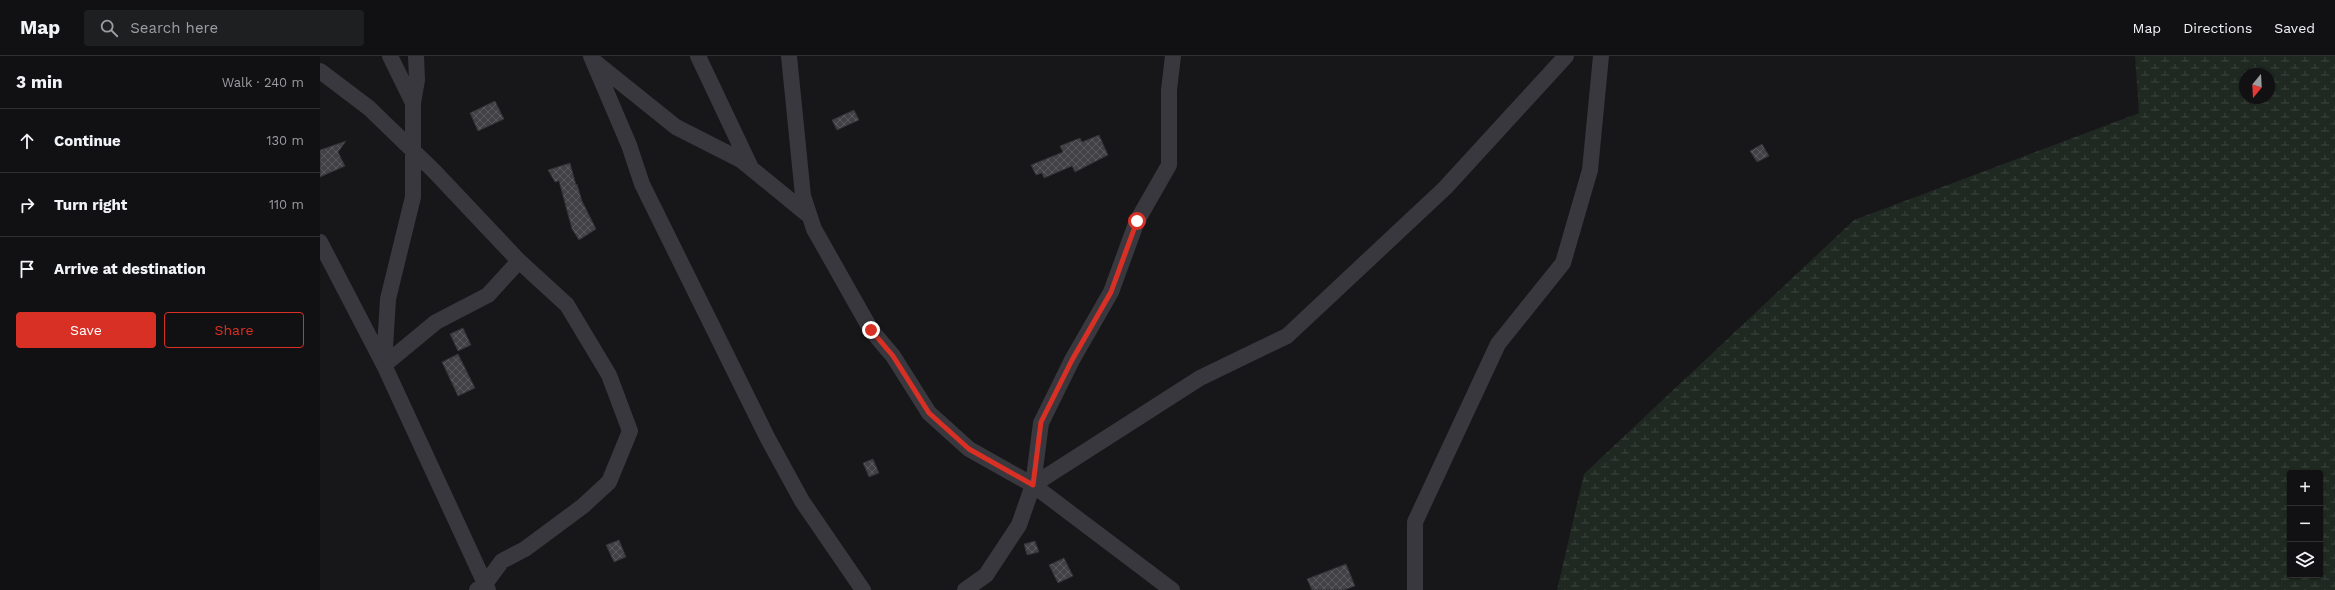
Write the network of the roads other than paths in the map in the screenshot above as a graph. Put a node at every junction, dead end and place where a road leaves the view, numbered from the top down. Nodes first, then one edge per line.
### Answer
1 (390, 56) edge
2 (416, 56) edge
3 (698, 56) edge
4 (789, 56) edge
5 (1173, 56) edge
6 (1566, 56) edge
7 (1601, 56) edge
8 (590, 57) edge
9 (320, 71) edge
10 (413, 103) junction
11 (413, 150) junction
12 (752, 169) junction
13 (807, 214) junction
14 (320, 242) edge
15 (519, 262) junction
16 (384, 365) junction
17 (1033, 485) junction
18 (483, 588) edge
19 (863, 590) edge
20 (965, 590) edge
21 (1172, 590) edge
22 (1415, 590) edge

1 - 10 street
2 - 10 street
3 - 12 street
4 - 13 street
5 - 17 street
6 - 17 street
7 - 22 street
8 - 12 street
8 - 19 street
9 - 11 street
10 - 11 street
11 - 15 street
11 - 16 street
12 - 13 street
13 - 17 street
14 - 16 street
15 - 16 street
15 - 18 street
16 - 18 street
17 - 20 street
17 - 21 street

